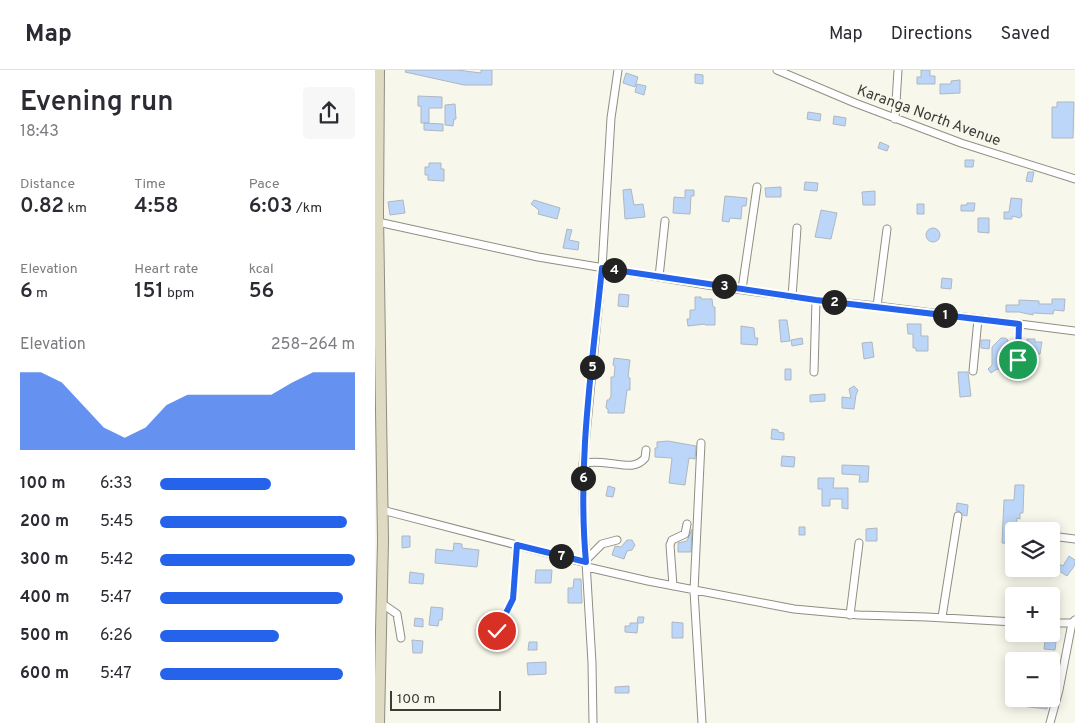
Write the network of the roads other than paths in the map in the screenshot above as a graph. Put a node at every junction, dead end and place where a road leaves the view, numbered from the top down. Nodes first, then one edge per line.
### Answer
1 (379, 70) edge
2 (618, 70) edge
3 (778, 70) edge
4 (898, 70) edge
5 (895, 118) junction
6 (1075, 179) edge
7 (757, 187) dead end
8 (377, 216) edge
9 (665, 220) dead end
10 (797, 228) dead end
11 (887, 229) dead end
12 (602, 268) junction
13 (659, 277) junction
14 (742, 289) junction
15 (792, 297) junction
16 (816, 300) junction
17 (877, 306) junction
18 (978, 319) junction
19 (1019, 324) junction
20 (1075, 331) edge
21 (1018, 360) dead end
22 (973, 371) dead end
23 (814, 372) dead end
24 (701, 443) dead end
25 (646, 450) dead end
26 (583, 463) junction
27 (380, 508) edge
28 (958, 516) dead end
29 (687, 524) dead end
30 (1060, 537) edge
31 (1075, 539) edge
32 (617, 540) dead end
33 (859, 543) dead end
34 (517, 545) junction
35 (586, 563) junction
36 (673, 586) junction
37 (694, 591) junction
38 (381, 603) junction
39 (850, 615) junction
40 (942, 618) junction
41 (1074, 621) edge
42 (1005, 622) edge
43 (1060, 622) edge
44 (497, 631) dead end
45 (401, 638) dead end
46 (378, 649) edge
47 (379, 723) edge
48 (593, 723) edge
49 (702, 723) edge
50 (1050, 723) edge

1 - 8 street
2 - 12 street
3 - 5 street, Karanga North Avenue
4 - 5 street
5 - 6 street, Karanga North Avenue
7 - 14 street
8 - 12 street
8 - 27 street
9 - 13 street
10 - 15 street
11 - 17 street
12 - 13 street
12 - 26 street
13 - 14 street
14 - 15 street
15 - 16 street
16 - 17 street
16 - 23 street
17 - 18 street
18 - 19 street
18 - 22 street
19 - 20 street
19 - 21 street
24 - 37 street
25 - 26 street
26 - 35 street
27 - 34 street
27 - 38 street
28 - 40 street
29 - 36 street
30 - 31 street
32 - 35 street
33 - 39 street
34 - 35 street
34 - 44 street
35 - 36 street
35 - 48 street
36 - 37 street
37 - 39 street
37 - 49 street
38 - 45 street
38 - 46 street
39 - 40 street
40 - 42 street
41 - 43 street
41 - 50 street
46 - 47 street

